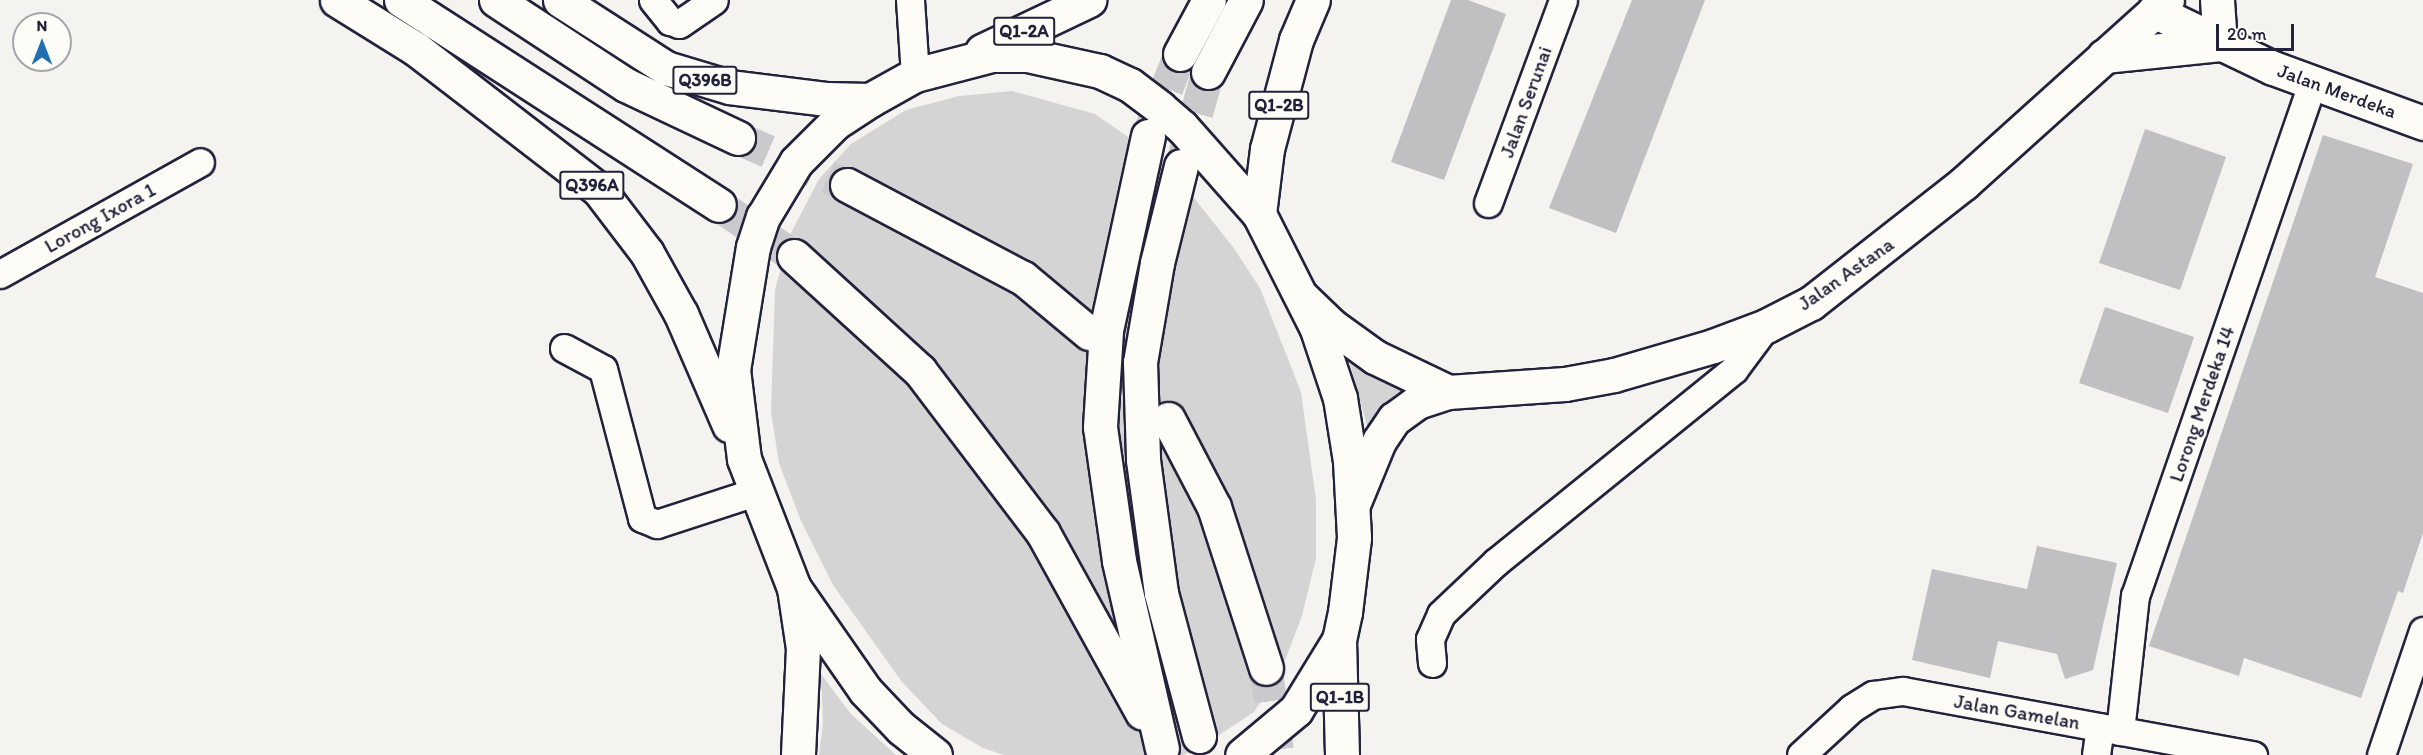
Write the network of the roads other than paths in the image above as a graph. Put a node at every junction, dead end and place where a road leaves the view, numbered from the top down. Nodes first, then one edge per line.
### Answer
1 (337, 0) edge
2 (401, 0) edge
3 (496, 0) edge
4 (560, 0) edge
5 (653, 0) edge
6 (714, 0) edge
7 (910, 0) edge
8 (1089, 0) edge
9 (1209, 0) edge
10 (1246, 0) edge
11 (1313, 0) edge
12 (1563, 0) edge
13 (2217, 0) edge
14 (2160, 6) edge
15 (2220, 45) junction
16 (1180, 54) tunnel mouth
17 (2104, 56) junction
18 (959, 62) junction
19 (1208, 72) tunnel mouth
20 (915, 75) junction
21 (2312, 84) junction
22 (870, 100) junction
23 (2423, 123) edge
24 (1148, 136) tunnel mouth
25 (738, 138) tunnel mouth
26 (200, 162) dead end
27 (1181, 166) tunnel mouth
28 (847, 185) tunnel mouth
29 (1488, 204) dead end
30 (719, 205) tunnel mouth
31 (1259, 214) junction
32 (794, 256) tunnel mouth
33 (0, 274) edge
34 (1302, 297) junction
35 (1766, 326) junction
36 (1089, 333) dead end
37 (564, 348) dead end
38 (1449, 392) junction
39 (1168, 419) dead end
40 (744, 459) junction
41 (755, 492) junction
42 (1354, 502) junction
43 (794, 588) junction
44 (2423, 631) edge
45 (1339, 640) junction
46 (1432, 663) dead end
47 (1266, 668) tunnel mouth
48 (2110, 729) junction
49 (1199, 736) dead end
50 (798, 755) edge
51 (935, 755) edge
52 (1242, 755) edge
53 (1341, 755) edge
54 (1801, 755) edge
55 (2096, 755) edge
56 (2253, 755) edge
57 (2381, 755) edge

1 - 40 main road, Q396A
2 - 30 main road
3 - 25 main road
4 - 22 main road, Q396B
5 - 6 street
7 - 20 street
8 - 18 main road, Q1-2A
9 - 16 main road
10 - 19 main road
11 - 31 main road, Q1-2B
12 - 29 street, Jalan Serunai
13 - 15 main road
14 - 15 main road, Jalan Merdeka
14 - 17 main road, Jalan Astana
15 - 17 main road
15 - 21 main road, Jalan Merdeka
17 - 35 main road, Jalan Astana
18 - 20 main road
18 - 31 main road
20 - 22 main road
21 - 23 main road, Jalan Merdeka
21 - 48 street, Lorong Merdeka 14
22 - 40 main road
24 - 32 main road
26 - 33 street, Lorong Ixora 1
27 - 49 main road
28 - 36 main road
31 - 34 main road
34 - 38 main road
34 - 42 main road
35 - 38 main road, Jalan Astana
35 - 46 street
37 - 41 street
38 - 42 main road, Jalan Astana
39 - 47 main road
40 - 41 main road
41 - 43 main road
42 - 45 main road
43 - 50 main road
43 - 51 main road
44 - 57 street
45 - 52 main road
45 - 53 main road, Q1-1B
48 - 54 street, Jalan Gamelan
48 - 55 street, Lorong Merdeka 14
48 - 56 street, Jalan Gamelan

